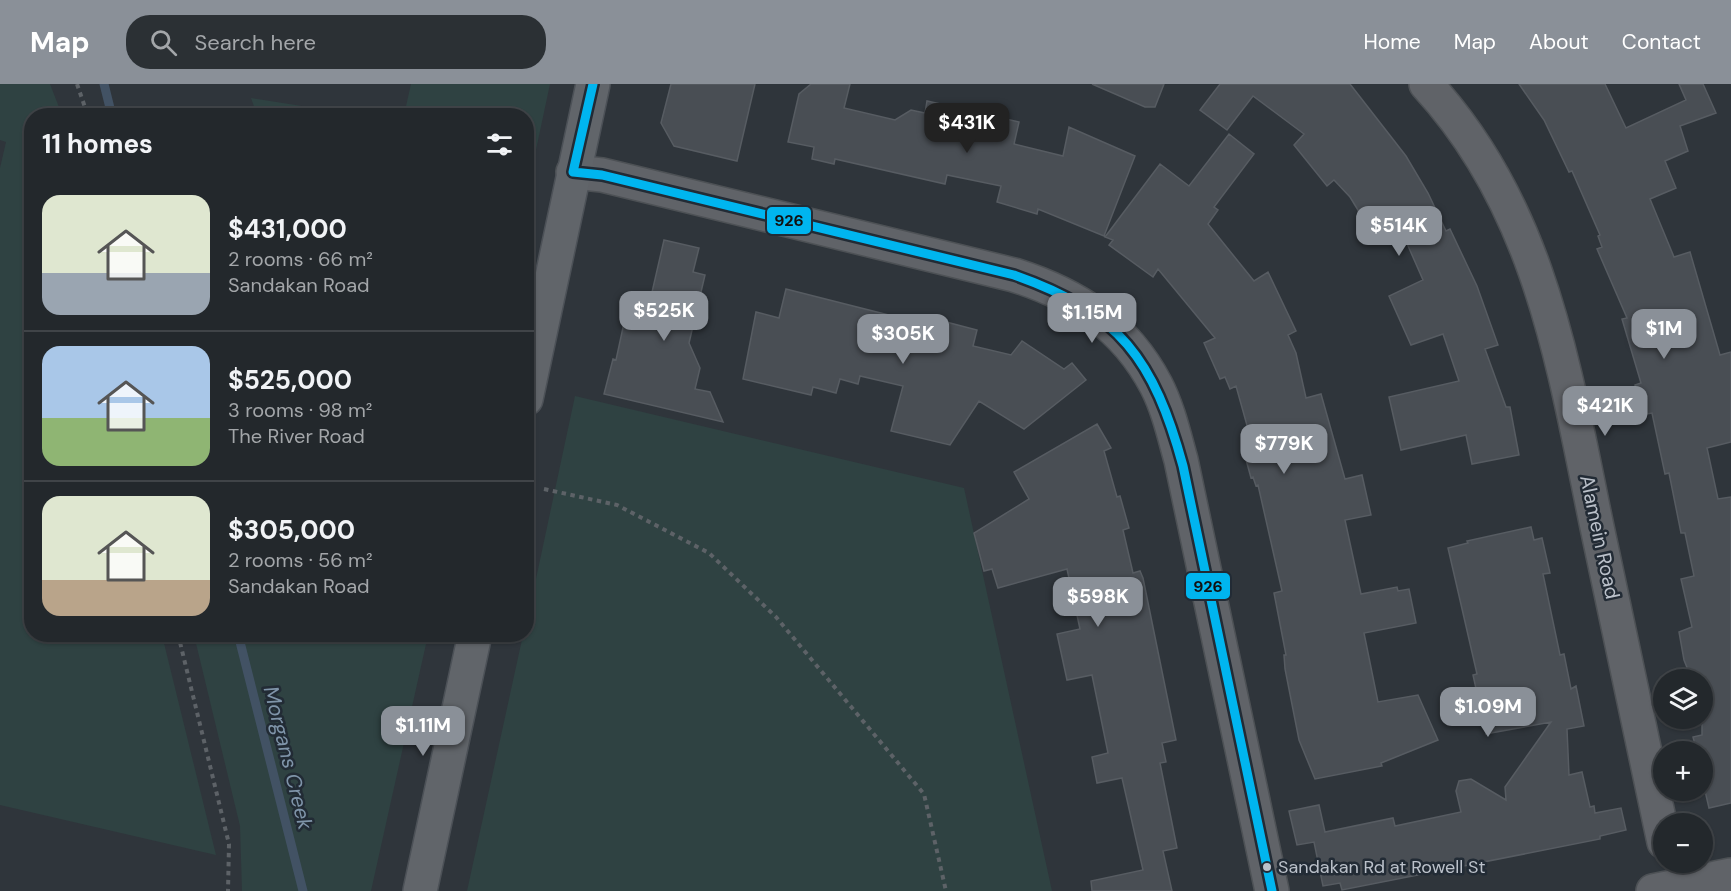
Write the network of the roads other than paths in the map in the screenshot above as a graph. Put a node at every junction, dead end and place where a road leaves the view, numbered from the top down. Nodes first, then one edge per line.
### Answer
1 (593, 84) edge
2 (1426, 84) edge
3 (573, 172) junction
4 (534, 360) edge
5 (473, 642) edge
6 (1658, 813) edge
7 (1731, 874) edge
8 (1667, 883) edge
9 (420, 891) edge
10 (1272, 891) edge

1 - 3 main road
2 - 6 street, Alamein Road
3 - 4 main road
3 - 10 street
5 - 9 main road
7 - 8 street

